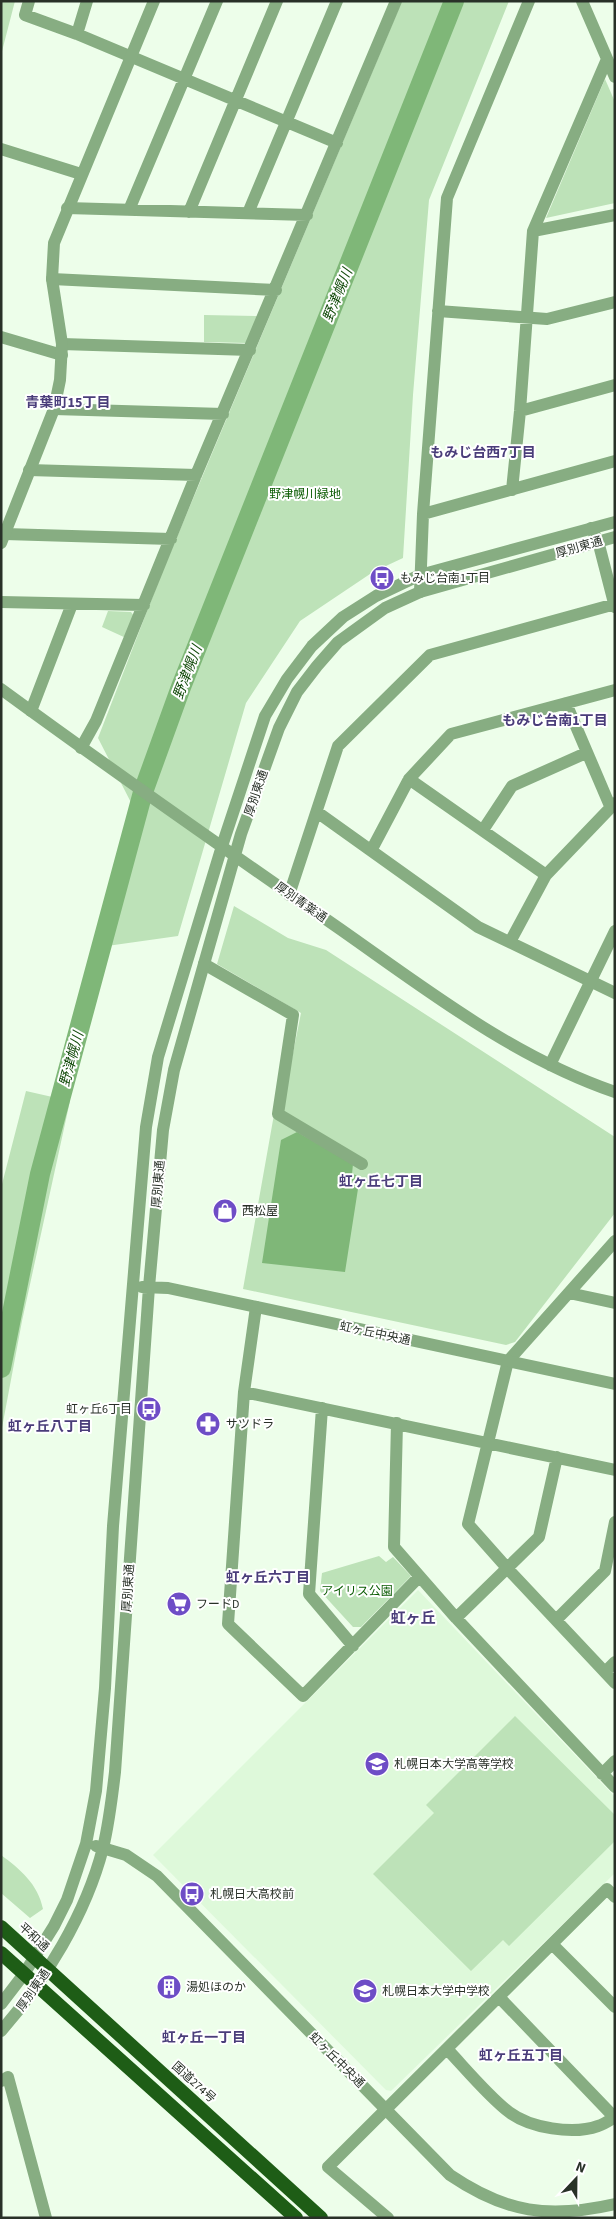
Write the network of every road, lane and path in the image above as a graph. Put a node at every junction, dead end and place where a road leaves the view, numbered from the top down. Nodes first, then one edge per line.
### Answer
1 (29, 1) edge
2 (87, 1) edge
3 (154, 1) edge
4 (216, 1) edge
5 (277, 1) edge
6 (337, 1) edge
7 (396, 1) edge
8 (529, 1) edge
9 (582, 1) edge
10 (78, 34) junction
11 (131, 57) junction
12 (607, 59) junction
13 (615, 77) edge
14 (184, 79) junction
15 (236, 102) junction
16 (287, 122) junction
17 (337, 143) junction
18 (1, 149) edge
19 (81, 174) junction
20 (67, 208) junction
21 (128, 210) junction
22 (189, 212) junction
23 (248, 213) junction
24 (307, 215) junction
25 (615, 215) edge
26 (533, 231) junction
27 (52, 279) junction
28 (276, 290) junction
29 (615, 302) edge
30 (438, 310) junction
31 (527, 318) junction
32 (2, 339) edge
33 (62, 350) junction
34 (250, 350) junction
35 (615, 384) edge
36 (54, 408) junction
37 (520, 411) junction
38 (223, 414) junction
39 (615, 461) edge
40 (29, 470) junction
41 (196, 475) junction
42 (512, 490) junction
43 (423, 514) junction
44 (615, 522) edge
45 (591, 528) junction
46 (615, 536) edge
47 (3, 539) edge
48 (171, 539) junction
49 (598, 541) junction
50 (420, 576) junction
51 (420, 592) junction
52 (1, 602) edge
53 (72, 604) junction
54 (144, 605) junction
55 (614, 605) edge
56 (1, 689) edge
57 (615, 690) edge
58 (566, 703) junction
59 (31, 711) junction
60 (81, 748) junction
61 (586, 753) junction
62 (409, 779) junction
63 (613, 804) edge
64 (317, 812) junction
65 (483, 830) junction
66 (222, 846) junction
67 (372, 849) junction
68 (235, 855) junction
69 (546, 875) junction
70 (289, 895) junction
71 (615, 931) edge
72 (510, 942) junction
73 (204, 964) junction
74 (591, 981) junction
75 (615, 992) edge
76 (550, 1065) junction
77 (615, 1092) edge
78 (362, 1164) dead end
79 (615, 1241) edge
80 (134, 1287) junction
81 (149, 1287) junction
82 (569, 1293) junction
83 (615, 1303) edge
84 (256, 1307) junction
85 (508, 1361) junction
86 (615, 1384) edge
87 (244, 1392) junction
88 (322, 1408) junction
89 (397, 1422) junction
90 (488, 1443) junction
91 (557, 1457) junction
92 (615, 1470) edge
93 (615, 1522) edge
94 (507, 1568) junction
95 (419, 1577) junction
96 (456, 1618) junction
97 (556, 1620) junction
98 (353, 1646) junction
99 (615, 1662) edge
100 (605, 1672) junction
101 (615, 1683) edge
102 (105, 1688) junction
103 (122, 1690) junction
104 (615, 1762) edge
105 (602, 1774) junction
106 (615, 1787) edge
107 (86, 1844) junction
108 (103, 1848) junction
109 (615, 1897) edge
110 (1, 1928) edge
111 (552, 1944) junction
112 (1, 1953) edge
113 (35, 1958) junction
114 (48, 1969) junction
115 (24, 1974) junction
116 (37, 1985) junction
117 (499, 1997) junction
118 (1, 2004) edge
119 (615, 2007) edge
120 (1, 2032) edge
121 (447, 2049) junction
122 (1, 2081) edge
123 (387, 2109) junction
124 (615, 2117) edge
125 (615, 2204) edge
126 (46, 2218) edge
127 (296, 2218) edge
128 (321, 2218) edge
129 (388, 2218) edge

1 - 10 street
2 - 10 street
3 - 11 street
4 - 14 street
5 - 15 street
6 - 16 street
7 - 17 street
8 - 30 street
9 - 12 street
10 - 11 street
11 - 14 street
11 - 19 street
12 - 13 street
12 - 26 street
14 - 15 street
14 - 21 street
15 - 16 street
15 - 22 street
16 - 17 street
16 - 23 street
17 - 24 street
18 - 19 street
19 - 20 street
20 - 21 street
20 - 27 street
21 - 22 street
22 - 23 street
23 - 24 street
24 - 28 street
25 - 26 street
26 - 31 street
27 - 28 street
27 - 33 street
28 - 34 street
29 - 31 street
30 - 31 street
30 - 43 street
31 - 37 street
32 - 33 street
33 - 34 street
33 - 36 street
34 - 38 street
35 - 37 street
36 - 38 street
36 - 40 street
37 - 42 street
38 - 41 street
39 - 42 street
40 - 41 street
40 - 47 street
41 - 48 street
42 - 43 street
43 - 50 street
44 - 45 street, 厚別東通
45 - 49 street
45 - 50 street, 厚別東通
46 - 49 street, 厚別東通
47 - 48 street
48 - 54 street
49 - 51 street, 厚別東通
49 - 55 street
50 - 51 street
50 - 66 street, 厚別東通
51 - 68 street, 厚別東通
52 - 53 street
53 - 54 street
53 - 59 street
54 - 60 street
55 - 64 street
56 - 59 street, 厚別青葉通
57 - 58 street
58 - 61 street
58 - 62 street
59 - 60 street, 厚別青葉通
60 - 66 street, 厚別青葉通
61 - 63 street
61 - 65 street
62 - 65 street
62 - 67 street
63 - 69 street
64 - 67 street
64 - 70 street
65 - 69 street
66 - 68 street, 厚別青葉通
66 - 80 street, 厚別東通
67 - 72 street
68 - 70 street, 厚別青葉通
68 - 73 street, 厚別東通
69 - 72 street
70 - 76 street, 厚別青葉通
71 - 74 street
72 - 74 street
73 - 78 street
73 - 81 street, 厚別東通
74 - 75 street
74 - 76 street
76 - 77 street, 厚別青葉通
79 - 82 street
80 - 81 street, 虹ヶ丘中央通
80 - 102 street, 厚別東通
81 - 84 street, 虹ヶ丘中央通
81 - 103 street, 厚別東通
82 - 83 street
82 - 85 street
84 - 85 street, 虹ヶ丘中央通
84 - 87 street
85 - 86 street, 虹ヶ丘中央通
85 - 90 street
87 - 88 street
87 - 98 street
88 - 89 street
88 - 98 street
89 - 90 street
89 - 95 street
90 - 91 street
90 - 94 street
91 - 92 street
91 - 94 street
93 - 97 street
94 - 96 street
94 - 97 street
95 - 96 street
95 - 98 street
96 - 105 street
97 - 100 street
99 - 100 street
100 - 101 street
102 - 103 street
102 - 107 street, 厚別東通
103 - 108 street, 厚別東通
104 - 105 street
105 - 106 street
107 - 108 street, 虹ヶ丘中央通
107 - 113 street, 厚別東通
108 - 114 street, 厚別東通
108 - 123 street, 虹ヶ丘中央通
109 - 111 street
110 - 113 highway, 平和通
111 - 117 street
111 - 119 street
112 - 115 highway
113 - 114 highway, 平和通
113 - 115 street, 厚別東通
114 - 116 street, 厚別東通
114 - 128 highway, 国道274号
115 - 116 highway
115 - 118 street, 厚別東通
116 - 120 street, 厚別東通
116 - 127 highway
117 - 121 street
117 - 124 street
121 - 123 street
121 - 124 street
122 - 126 street
123 - 125 street, 虹ヶ丘中央通
123 - 129 street

